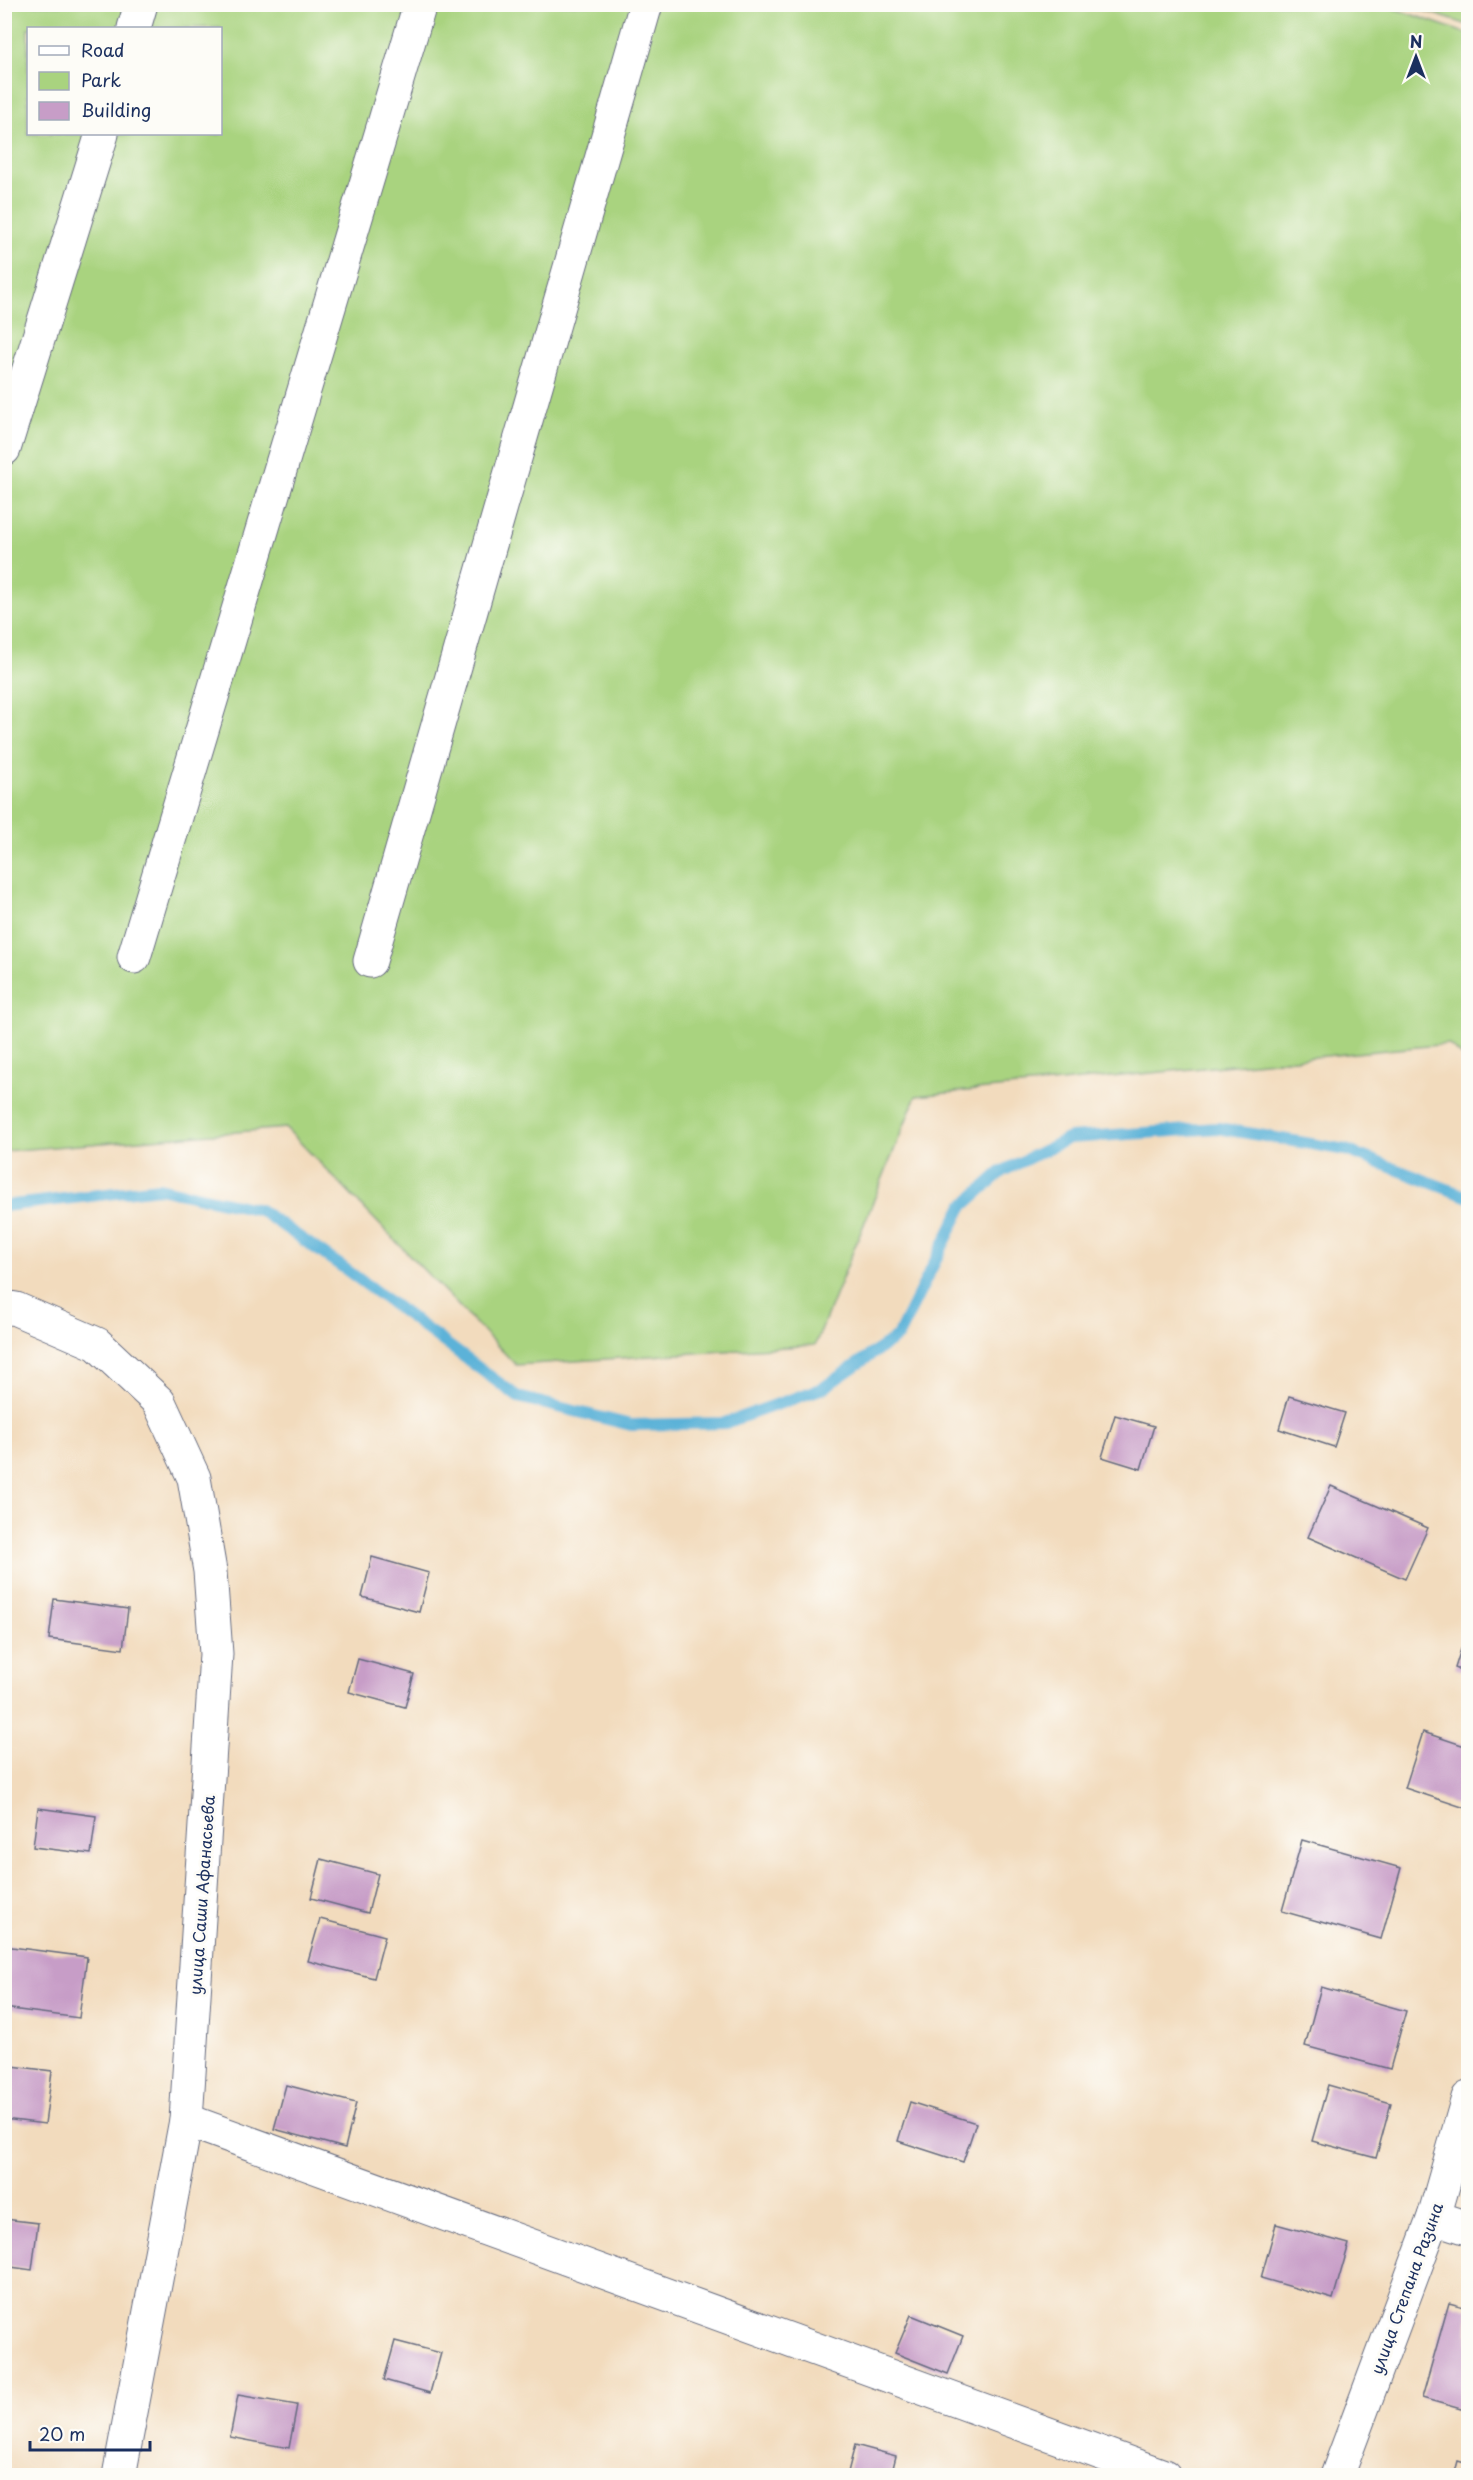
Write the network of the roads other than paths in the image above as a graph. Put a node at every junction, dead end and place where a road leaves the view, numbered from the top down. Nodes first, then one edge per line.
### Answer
1 (141, 4) edge
2 (420, 4) edge
3 (646, 4) edge
4 (134, 27) edge
5 (102, 135) edge
6 (4, 449) edge
7 (134, 957) dead end
8 (370, 961) dead end
9 (4, 1306) edge
10 (1468, 2098) edge
11 (186, 2120) junction
12 (1434, 2217) junction
13 (1468, 2228) edge
14 (119, 2475) edge
15 (1164, 2475) edge
16 (1337, 2475) edge

1 - 4 street
2 - 7 street
3 - 8 street
5 - 6 street
9 - 11 street, улица Саши Афанасьева
10 - 12 street, улица Степана Разина
11 - 14 street, улица Саши Афанасьева
11 - 15 street
12 - 13 street
12 - 16 street, улица Степана Разина

